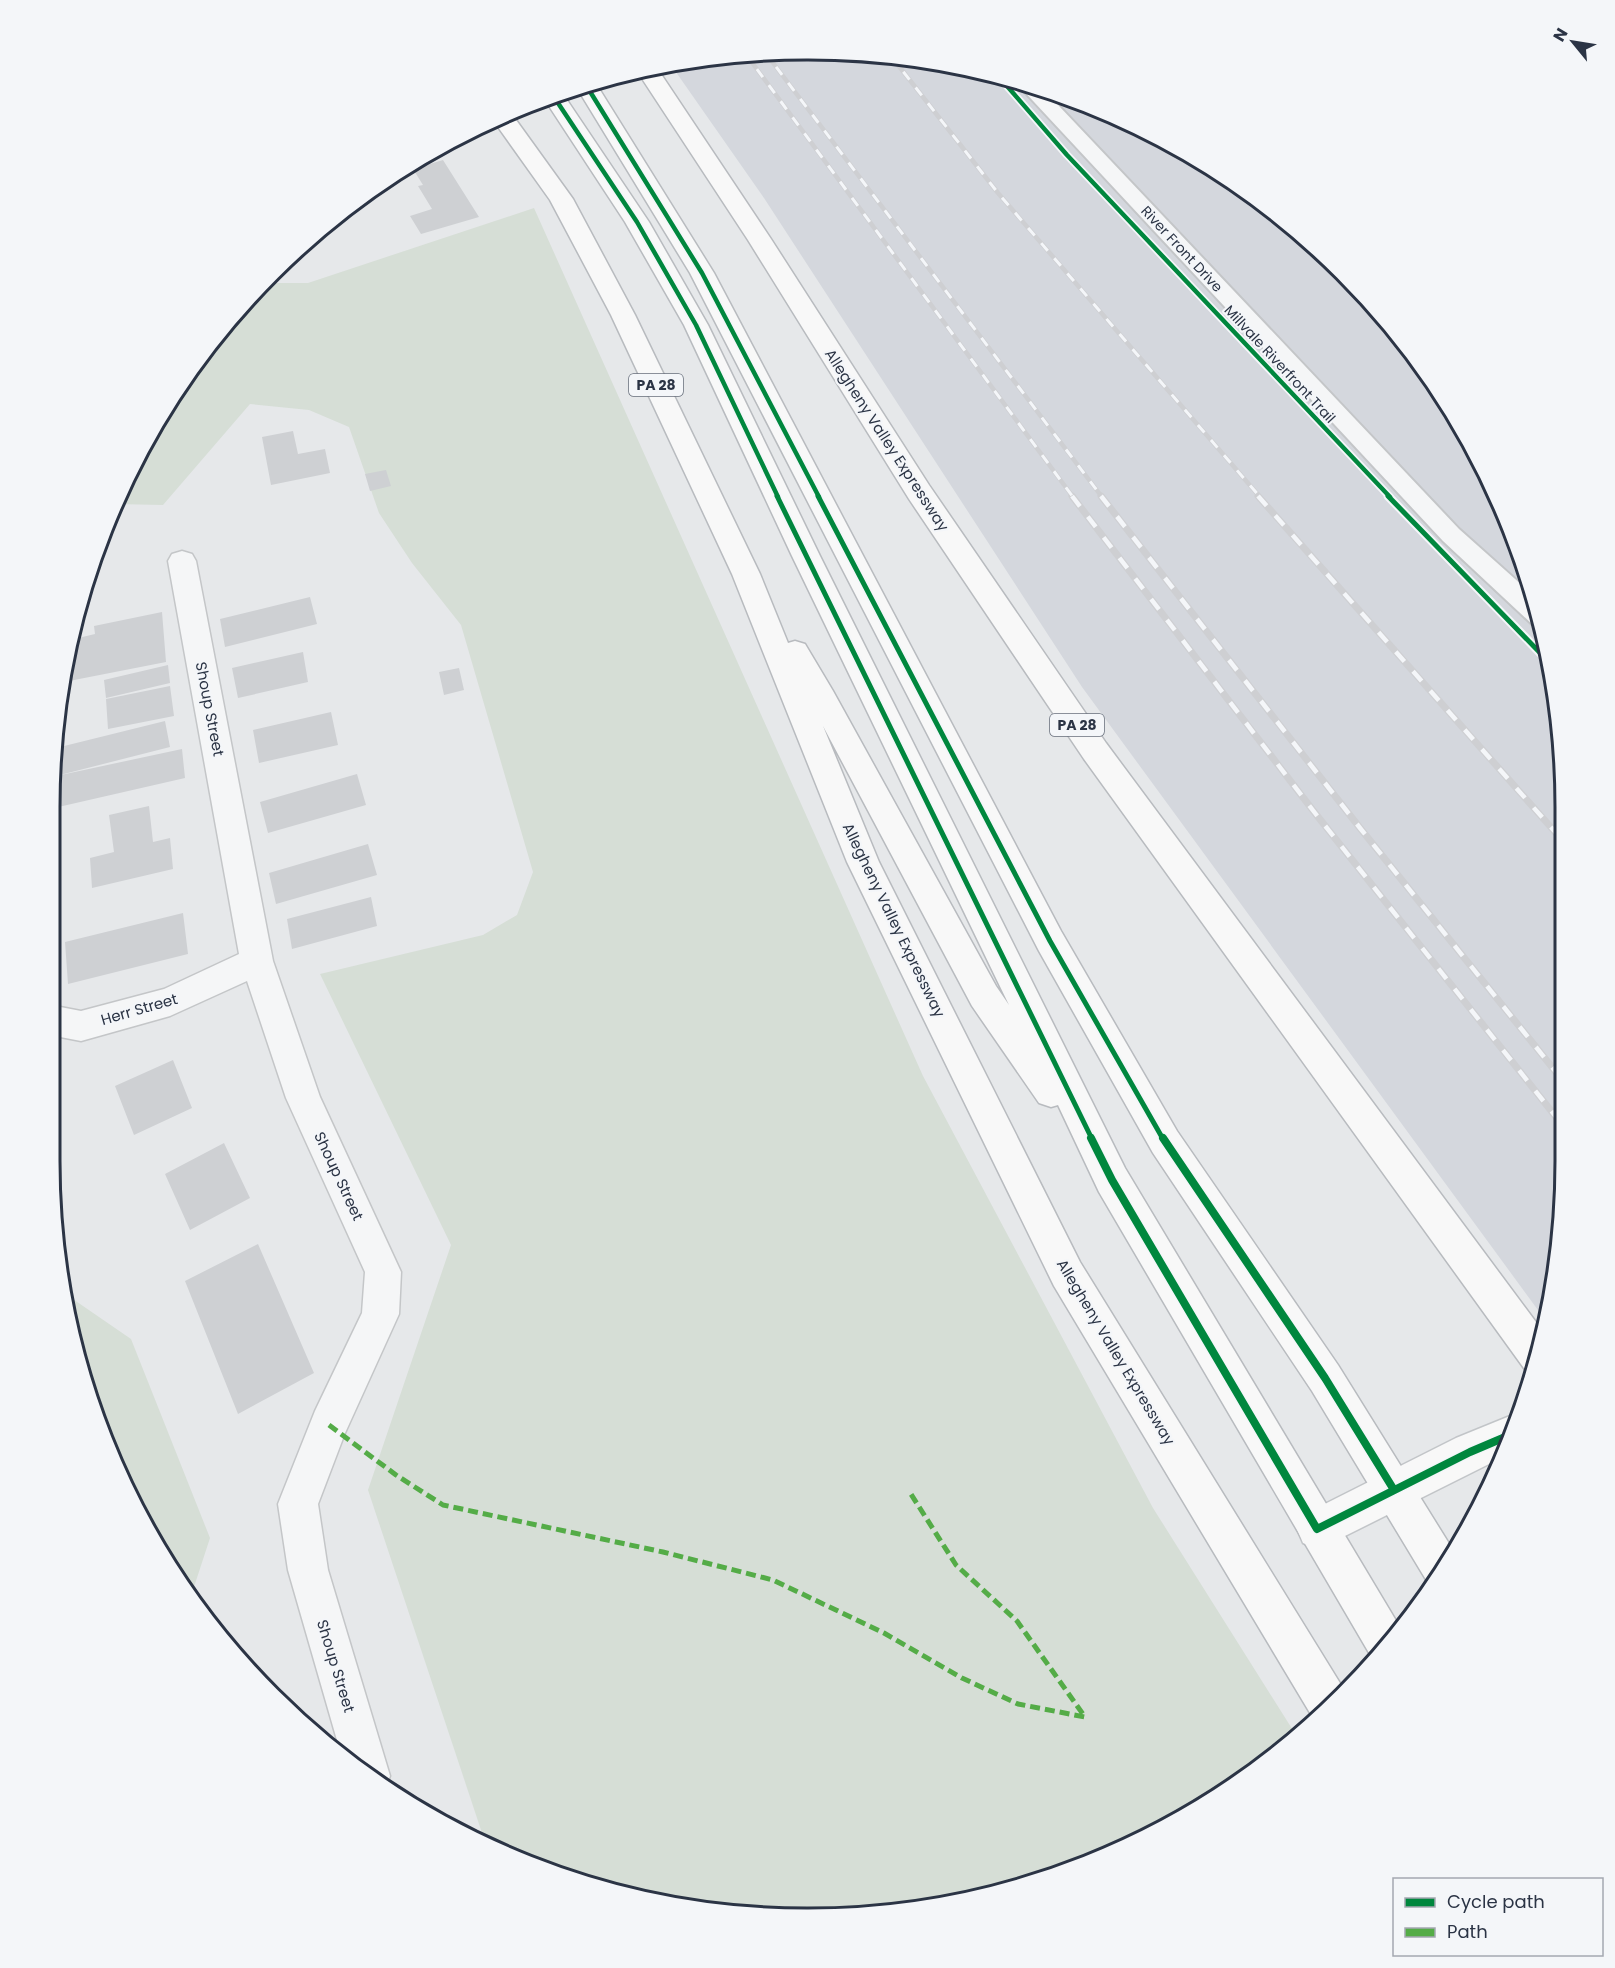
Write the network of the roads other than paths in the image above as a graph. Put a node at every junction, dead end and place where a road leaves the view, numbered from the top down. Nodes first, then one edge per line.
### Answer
1 (652, 76) edge
2 (591, 92) edge
3 (1041, 98) edge
4 (558, 103) edge
5 (507, 123) edge
6 (182, 561) dead end
7 (746, 574) junction
8 (1527, 605) edge
9 (257, 962) junction
10 (60, 1022) edge
11 (1112, 1180) junction
12 (1531, 1348) edge
13 (1501, 1438) edge
14 (1394, 1490) junction
15 (1317, 1529) junction
16 (1438, 1562) edge
17 (1383, 1637) edge
18 (1326, 1699) edge
19 (365, 1763) edge

1 - 12 main road, Allegheny Valley Expressway / PA 28
2 - 14 main road
3 - 8 lane, River Front Drive
4 - 11 main road
5 - 7 main road, Allegheny Valley Expressway / PA 28
6 - 9 street, Shoup Street
7 - 11 main road
7 - 18 main road, Allegheny Valley Expressway / PA 28
9 - 10 street, Herr Street
9 - 19 street, Shoup Street
11 - 15 main road
13 - 14 main road
14 - 15 main road
14 - 16 main road
15 - 17 main road

